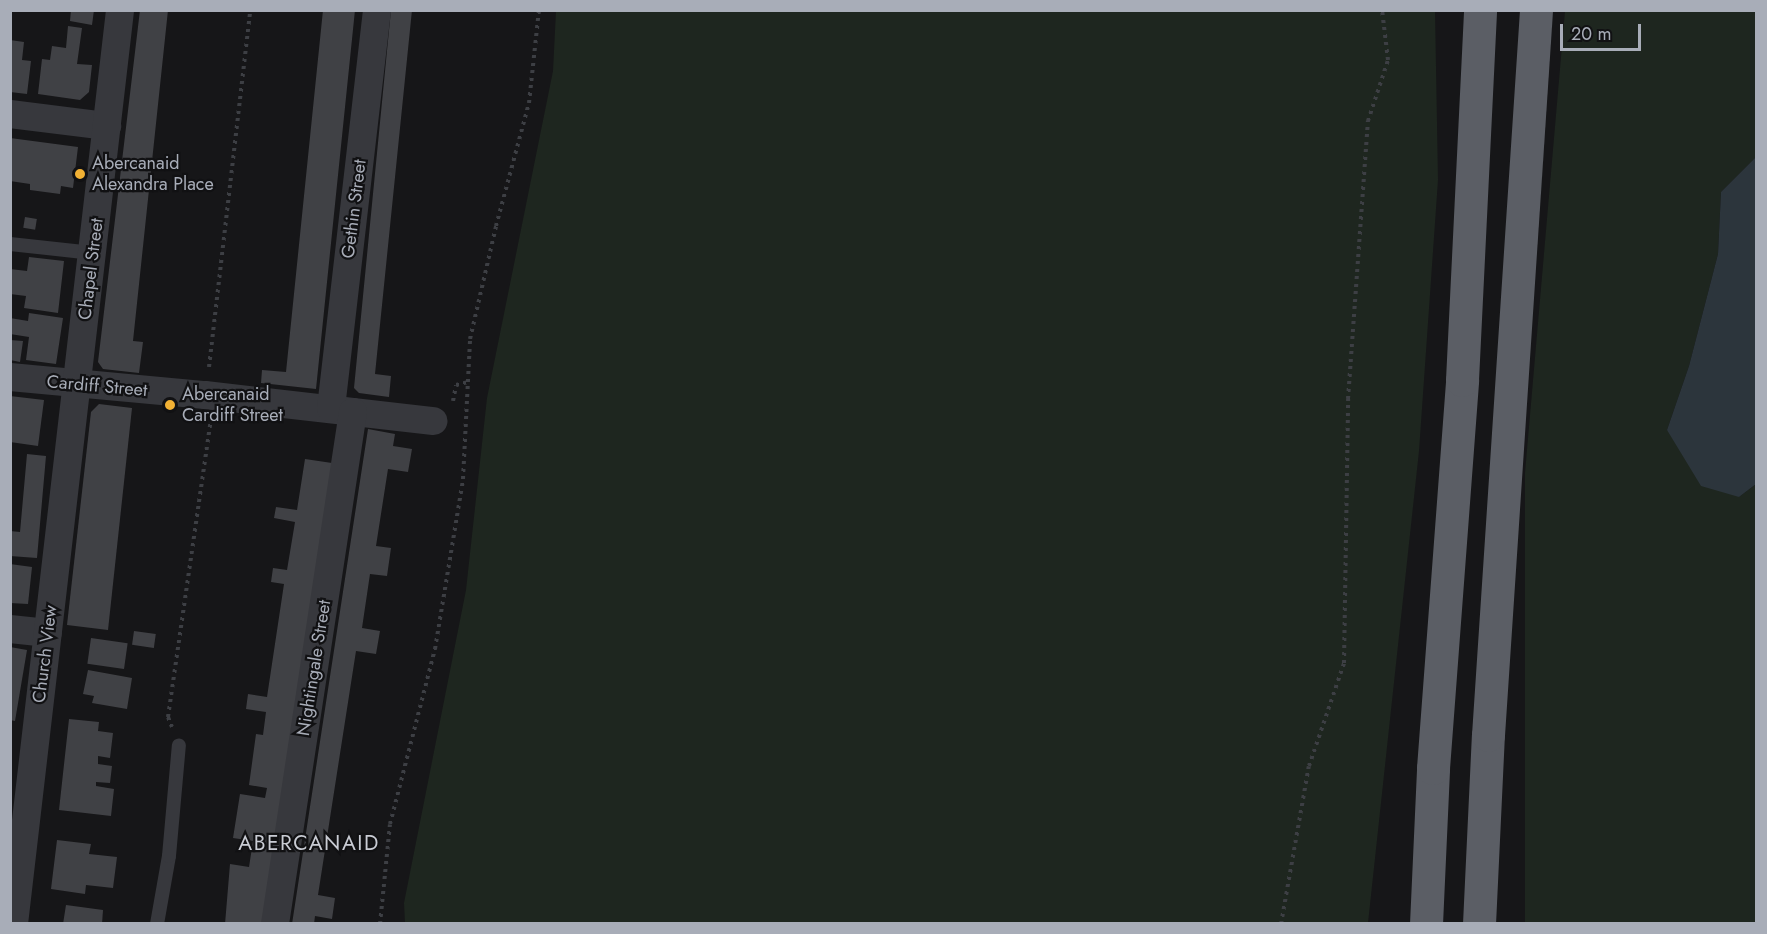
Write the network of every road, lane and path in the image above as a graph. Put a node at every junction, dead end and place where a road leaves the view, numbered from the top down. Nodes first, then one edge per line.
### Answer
1 (120, 10) edge
2 (250, 10) edge
3 (377, 10) edge
4 (539, 10) edge
5 (1382, 10) edge
6 (1480, 10) edge
7 (1536, 10) edge
8 (10, 114) edge
9 (107, 126) junction
10 (10, 244) edge
11 (93, 253) junction
12 (10, 377) edge
13 (76, 384) junction
14 (210, 396) junction
15 (342, 410) junction
16 (434, 421) dead end
17 (10, 629) edge
18 (48, 633) junction
19 (168, 717) dead end
20 (179, 745) dead end
21 (14, 924) edge
22 (157, 924) edge
23 (275, 924) edge
24 (380, 924) edge
25 (1281, 924) edge
26 (1426, 924) edge
27 (1479, 924) edge

1 - 9 street, Chapel Street
2 - 14 path
3 - 15 street, Gethin Street
4 - 24 path
5 - 25 path
6 - 26 highway
7 - 27 highway
8 - 9 street
9 - 11 street, Chapel Street
10 - 11 lane
11 - 13 street, Chapel Street
12 - 13 street, Cardiff Street
13 - 14 street, Cardiff Street
13 - 18 street, Church View
14 - 15 street, Cardiff Street
14 - 19 path
15 - 16 street, Cardiff Street
15 - 23 street, Nightingale Street
17 - 18 street
18 - 21 street, Church View
20 - 22 lane

